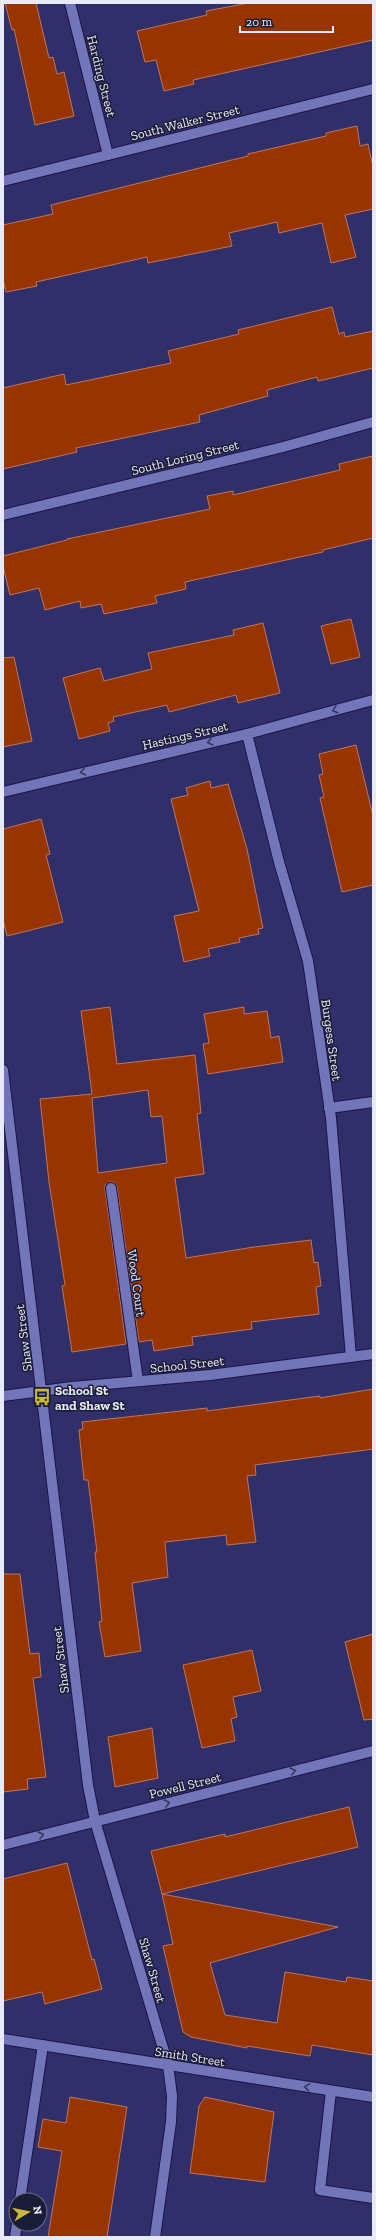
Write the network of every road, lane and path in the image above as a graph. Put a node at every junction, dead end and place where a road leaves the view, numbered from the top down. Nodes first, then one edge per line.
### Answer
1 (70, 3) edge
2 (373, 89) edge
3 (108, 155) junction
4 (3, 181) edge
5 (373, 422) edge
6 (3, 515) edge
7 (373, 700) edge
8 (247, 734) junction
9 (3, 792) edge
10 (3, 1070) edge
11 (373, 1102) edge
12 (329, 1108) junction
13 (111, 1188) dead end
14 (373, 1354) edge
15 (351, 1357) junction
16 (138, 1381) junction
17 (42, 1390) junction
18 (3, 1396) edge
19 (373, 1751) edge
20 (95, 1821) junction
21 (3, 1845) edge
22 (3, 2039) edge
23 (43, 2045) junction
24 (168, 2065) junction
25 (331, 2091) junction
26 (373, 2097) edge
27 (21, 2192) edge
28 (373, 2198) edge
29 (155, 2237) edge

1 - 3 street, Harding Street
2 - 3 street, South Walker Street
3 - 4 street, South Walker Street
5 - 6 street, South Loring Street
7 -> 8 street, Hastings Street
8 -> 9 street, Hastings Street
8 - 12 street, Burgess Street
10 - 17 street, Shaw Street
11 - 12 street
12 - 15 street, Burgess Street
13 - 16 street, Wood Court
14 - 15 street, School Street
15 - 16 street, School Street
16 - 17 street, School Street
17 - 18 street, School Street
17 - 20 street, Shaw Street
20 -> 19 street, Powell Street
21 -> 20 street, Powell Street
20 - 24 street, Shaw Street
22 - 23 street, Smith Street
23 - 24 street, Smith Street
23 - 27 street
25 -> 24 street, Smith Street
24 - 29 street, Shaw Street
25 - 26 street, Smith Street
25 - 28 street

